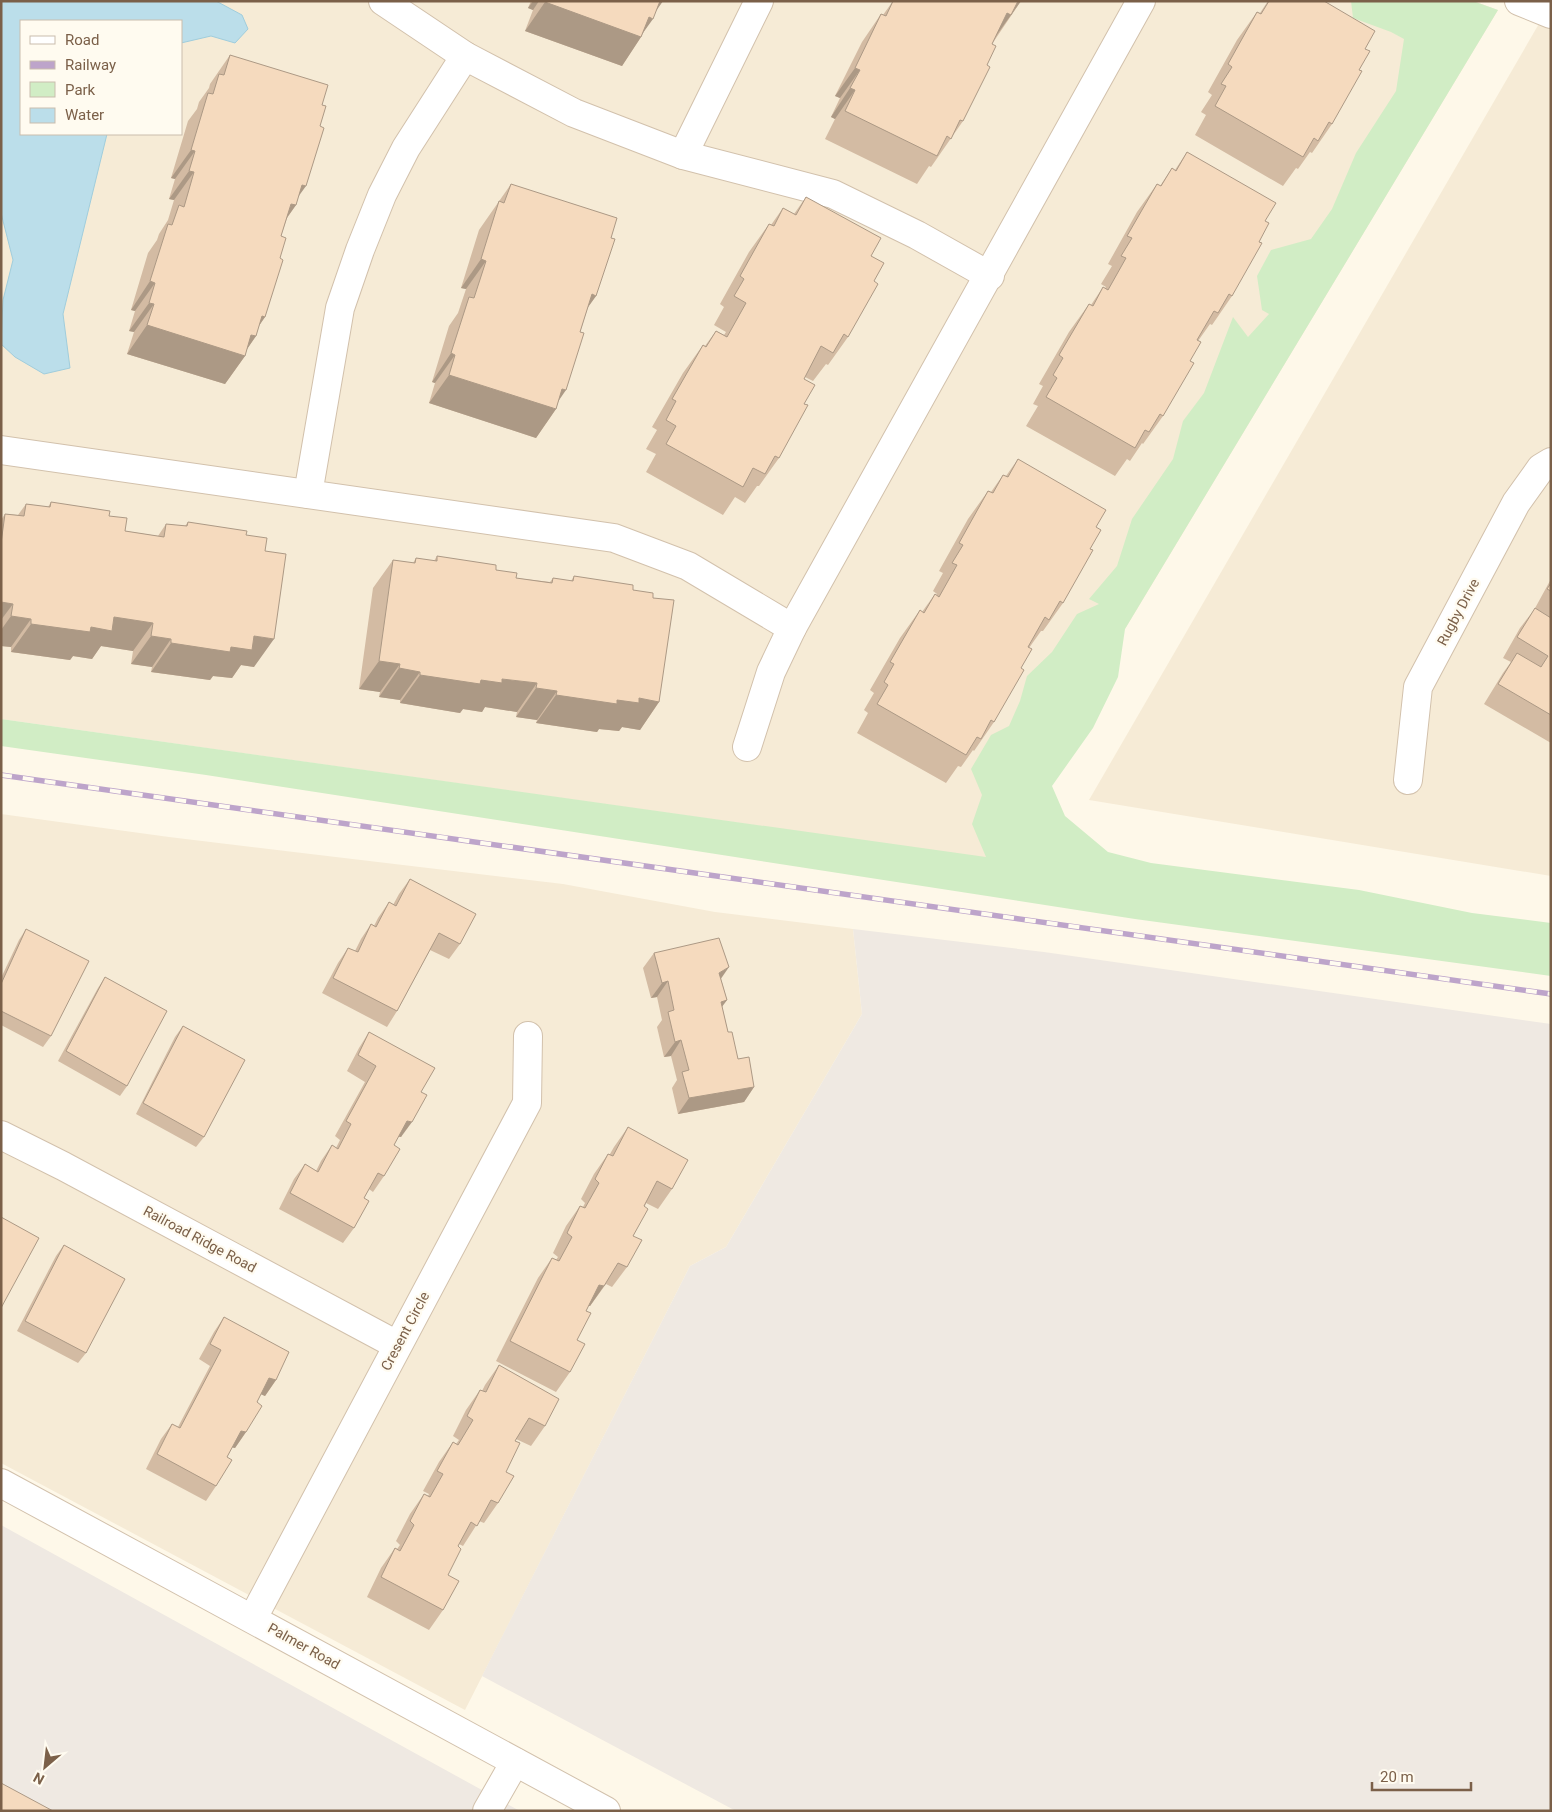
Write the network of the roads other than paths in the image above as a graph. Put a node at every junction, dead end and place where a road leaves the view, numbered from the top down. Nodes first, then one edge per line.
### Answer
1 (759, 1) edge
2 (1141, 1) edge
3 (1519, 1) edge
4 (393, 4) edge
5 (1551, 14) edge
6 (464, 56) junction
7 (683, 155) junction
8 (990, 276) junction
9 (1, 450) edge
10 (1551, 462) edge
11 (308, 494) junction
12 (792, 628) junction
13 (747, 747) dead end
14 (1408, 780) dead end
15 (528, 1036) dead end
16 (1, 1135) edge
17 (397, 1345) junction
18 (1, 1482) edge
19 (252, 1618) junction
20 (515, 1762) junction
21 (487, 1811) edge
22 (606, 1811) edge

1 - 7 street
2 - 8 street
3 - 5 street
4 - 6 street
6 - 7 street
6 - 11 street
7 - 8 street
8 - 12 street
9 - 11 street
10 - 14 street, Rugby Drive
11 - 12 street
12 - 13 street
15 - 17 street, Cresent Circle
16 - 17 street, Railroad Ridge Road
17 - 19 street, Cresent Circle
18 - 19 street, Palmer Road
19 - 20 street, Palmer Road
20 - 21 street
20 - 22 street, Palmer Road

